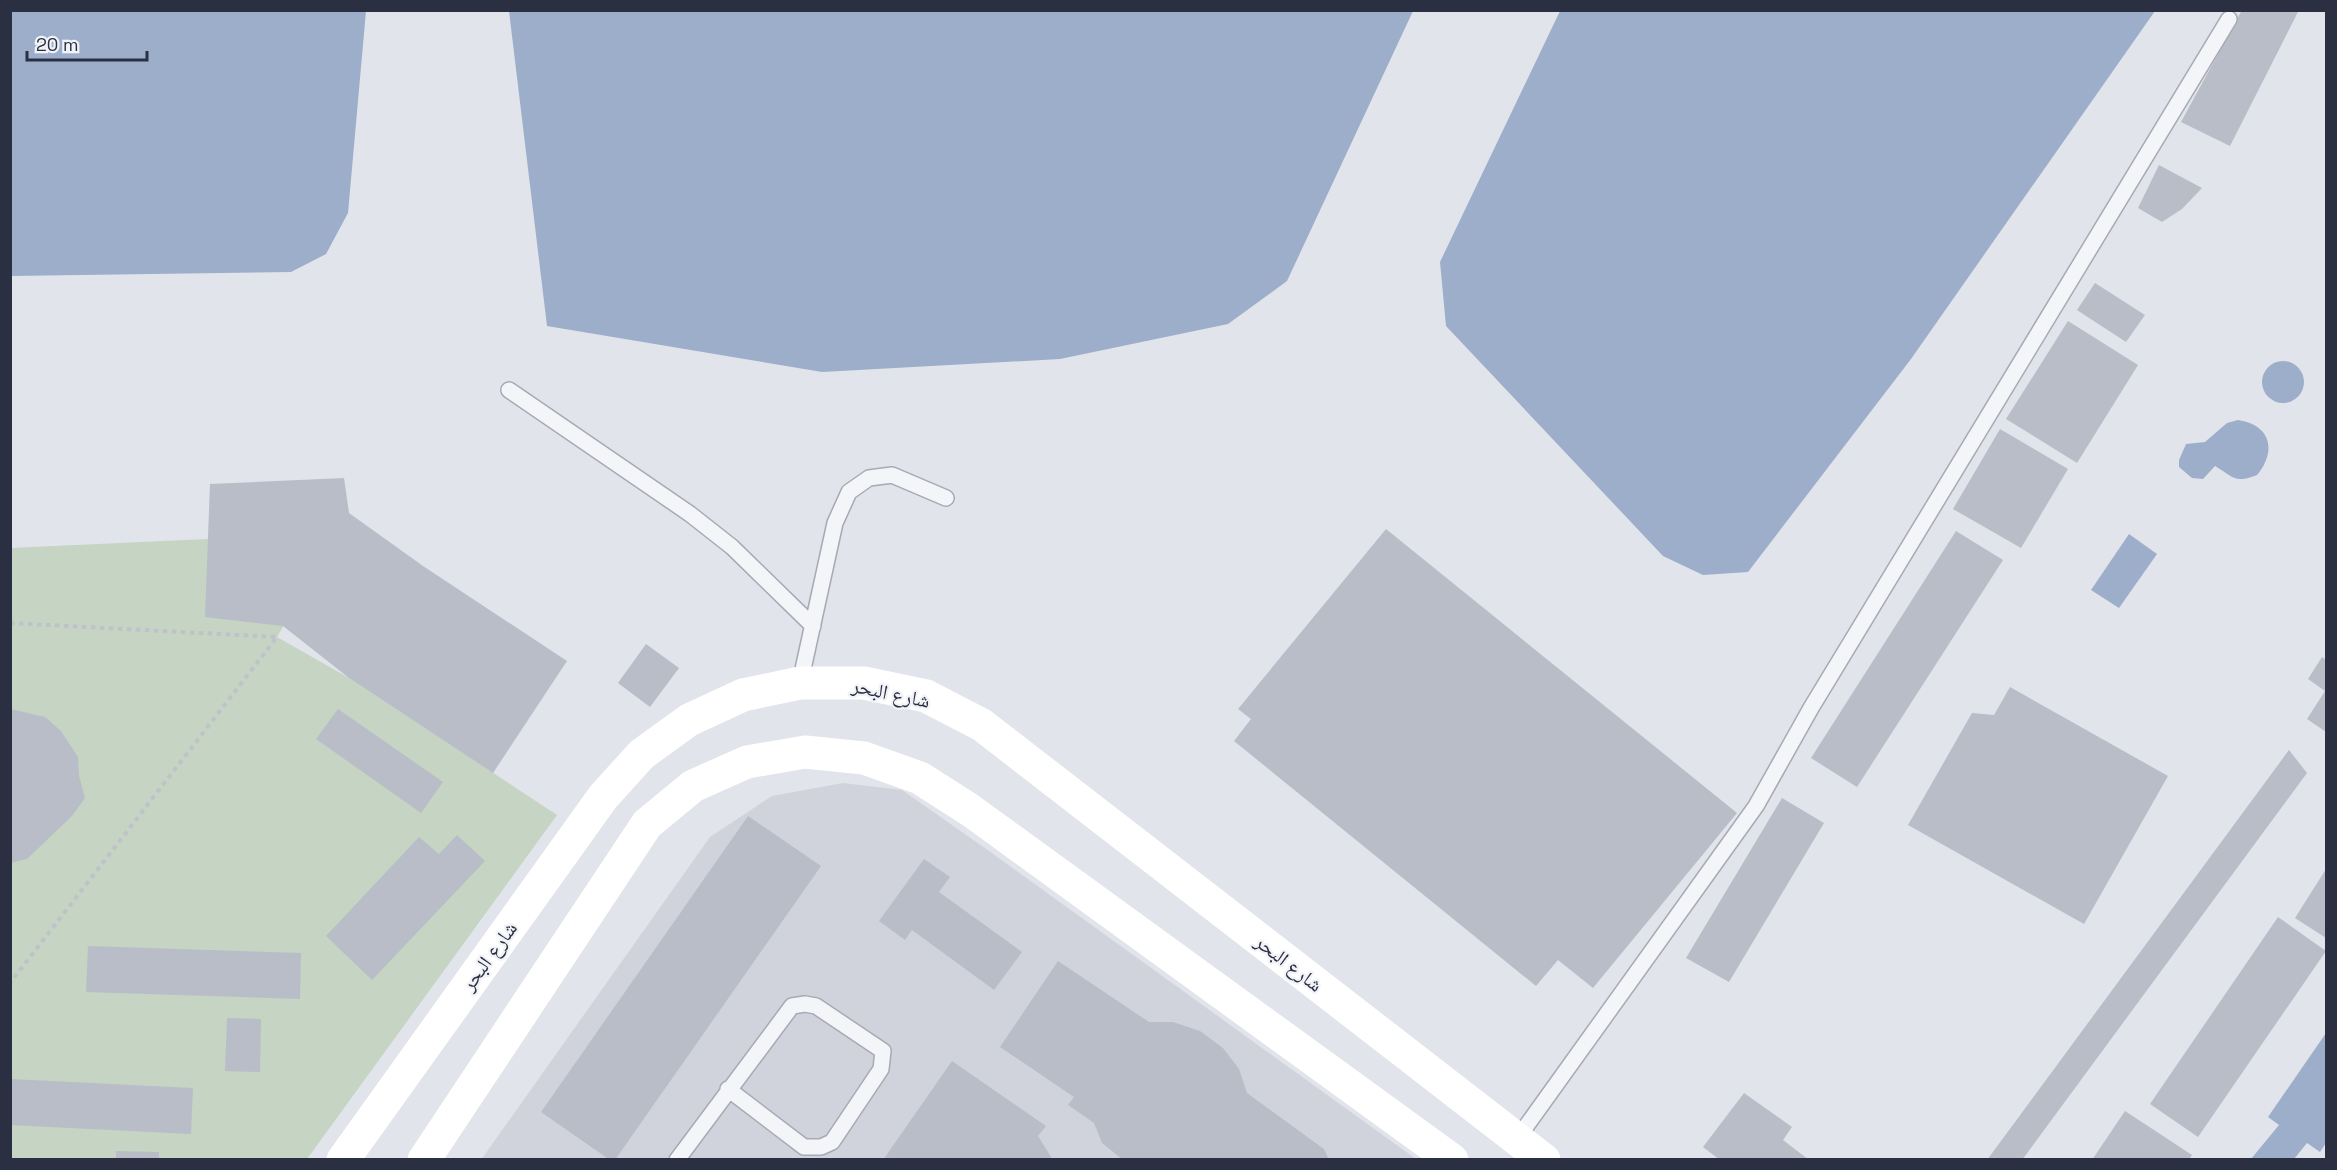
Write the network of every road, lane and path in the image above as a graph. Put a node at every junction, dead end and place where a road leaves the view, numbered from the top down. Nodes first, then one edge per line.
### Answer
1 (2229, 19) dead end
2 (509, 390) dead end
3 (946, 498) dead end
4 (10, 623) edge
5 (813, 626) junction
6 (800, 682) junction
7 (10, 983) edge
8 (728, 1089) junction
9 (1517, 1139) junction
10 (344, 1160) edge
11 (424, 1160) edge
12 (677, 1160) edge
13 (1452, 1160) edge
14 (1544, 1160) edge

1 - 9 lane
2 - 5 lane
3 - 5 lane
4 - 7 path
5 - 6 lane
6 - 9 main road, شارع البحر
6 - 10 main road, شارع البحر
8 - 8 lane
8 - 12 lane
9 - 14 main road, شارع البحر
11 - 13 main road

